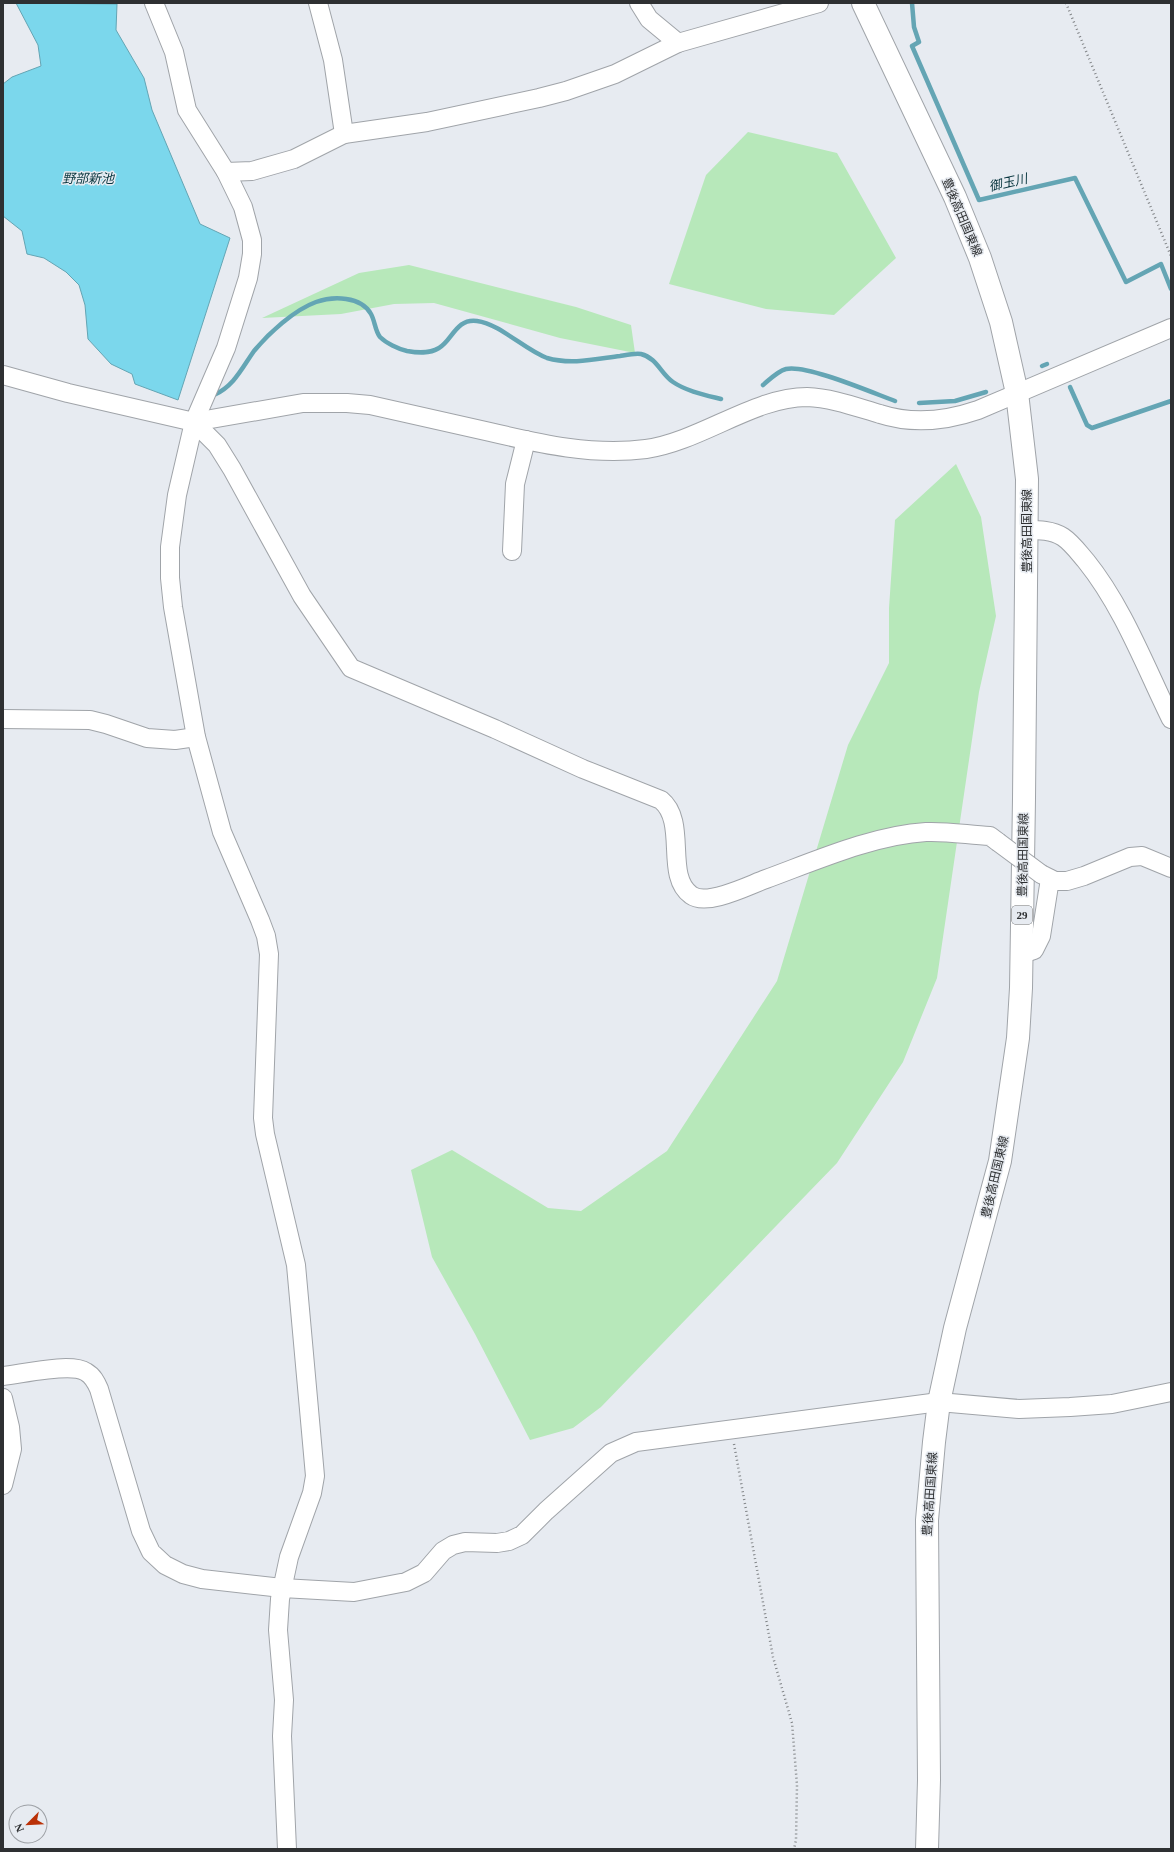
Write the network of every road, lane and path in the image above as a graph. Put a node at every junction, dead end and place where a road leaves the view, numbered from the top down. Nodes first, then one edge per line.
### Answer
1 (154, 3) edge
2 (318, 3) edge
3 (639, 3) edge
4 (819, 3) edge
5 (863, 3) edge
6 (1066, 3) edge
7 (678, 43) junction
8 (344, 134) junction
9 (226, 172) junction
10 (1171, 256) edge
11 (1171, 328) edge
12 (3, 374) edge
13 (1017, 393) junction
14 (194, 422) junction
15 (526, 440) junction
16 (1028, 530) junction
17 (512, 551) dead end
18 (3, 719) edge
19 (1171, 719) edge
20 (196, 737) junction
21 (1171, 868) edge
22 (1045, 876) junction
23 (1022, 954) junction
24 (3, 1376) edge
25 (1171, 1392) edge
26 (3, 1398) edge
27 (939, 1402) junction
28 (732, 1430) junction
29 (3, 1485) edge
30 (282, 1588) junction
31 (287, 1849) edge
32 (794, 1849) edge
33 (927, 1849) edge

1 - 9 street
2 - 8 street
3 - 7 street
4 - 7 street
5 - 13 main road, 豊後高田国東線 / 29
6 - 10 path
7 - 8 street
8 - 9 street
9 - 14 street
11 - 13 street
12 - 14 street
13 - 15 street
13 - 16 main road, 豊後高田国東線 / 29
14 - 15 street
14 - 20 street
14 - 22 street, bridge
15 - 17 street
16 - 19 street
16 - 23 main road, 豊後高田国東線 / 29
18 - 20 street
20 - 30 street
21 - 22 street
22 - 23 street
23 - 27 main road, 豊後高田国東線 / 29
24 - 30 street
25 - 27 street
26 - 29 street
27 - 28 street
27 - 33 main road, 豊後高田国東線 / 29
28 - 30 street
28 - 32 path
30 - 31 street

